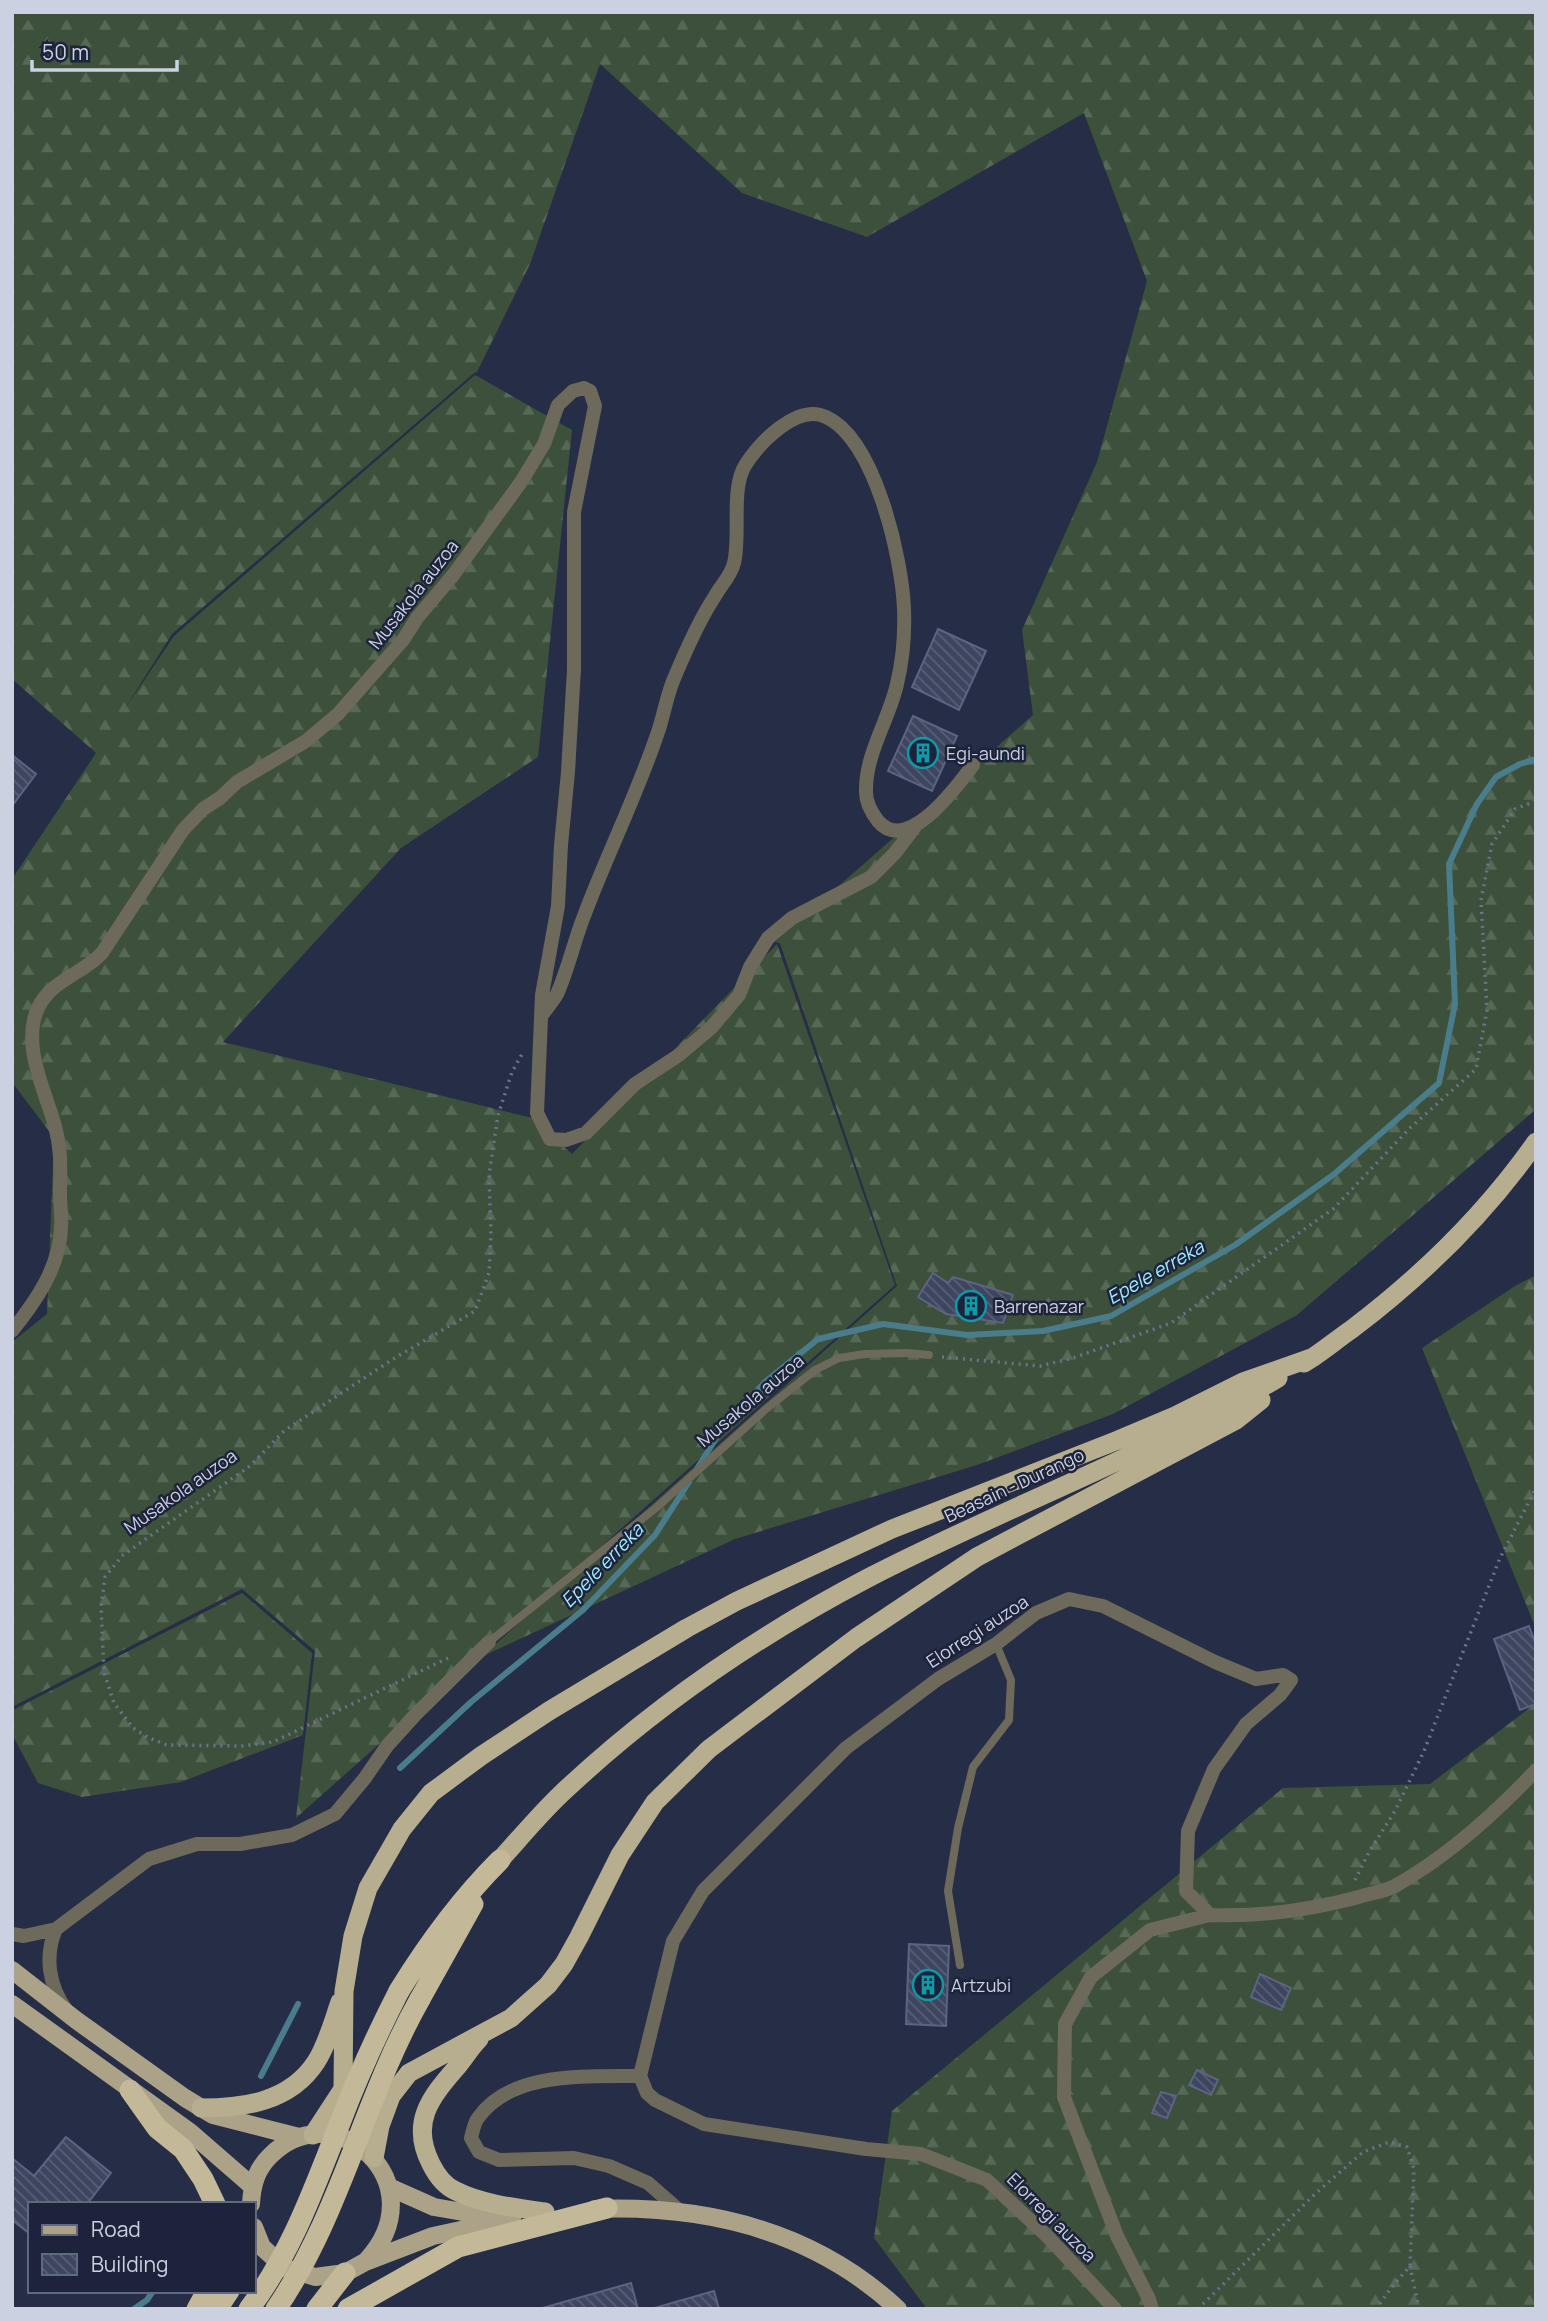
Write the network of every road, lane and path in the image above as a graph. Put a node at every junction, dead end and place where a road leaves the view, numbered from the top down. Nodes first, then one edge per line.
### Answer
1 (973, 765) dead end
2 (1536, 801) edge
3 (917, 824) junction
4 (542, 1015) junction
5 (524, 1049) dead end
6 (1536, 1142) edge
7 (12, 1331) edge
8 (929, 1355) joint
9 (1314, 1357) junction
10 (1536, 1488) edge
11 (489, 1642) joint
12 (996, 1644) junction
13 (449, 1657) dead end
14 (1536, 1770) edge
15 (500, 1860) junction
16 (1345, 1900) junction
17 (1210, 1914) junction
18 (57, 1930) junction
19 (12, 1934) edge
20 (960, 1965) dead end
21 (12, 1970) edge
22 (344, 1991) junction
23 (12, 2004) edge
24 (12, 2015) edge
25 (71, 2016) junction
26 (482, 2035) junction
27 (85, 2058) junction
28 (640, 2076) junction
29 (130, 2090) junction
30 (201, 2108) junction
31 (306, 2136) junction
32 (374, 2158) junction
33 (390, 2188) junction
34 (251, 2195) edge
35 (214, 2202) edge
36 (607, 2208) junction
37 (680, 2211) junction
38 (545, 2212) junction
39 (256, 2232) edge
40 (365, 2262) junction
41 (1410, 2266) junction
42 (345, 2273) junction
43 (206, 2293) edge
44 (228, 2293) edge
45 (197, 2309) edge
46 (217, 2309) edge
47 (249, 2309) edge
48 (276, 2309) edge
49 (317, 2309) edge
50 (348, 2309) edge
51 (898, 2309) edge
52 (1115, 2309) edge
53 (1152, 2309) edge
54 (1198, 2309) edge
55 (1376, 2309) edge
56 (1419, 2309) edge

1 - 3 street, Musakola auzoa
2 - 8 path
3 - 4 street, Musakola auzoa
3 - 4 street, Musakola auzoa
4 - 7 street, Musakola auzoa
5 - 13 path, Musakola auzoa
6 - 9 highway, Beasain - Durango
8 - 11 lane, Musakola auzoa
9 - 15 highway, Beasain - Durango
9 - 22 highway
9 - 26 highway
10 - 16 path
11 - 18 street, Musakola auzoa
12 - 17 street, Elorregi auzoa
12 - 20 lane
12 - 28 street, Elorregi auzoa
14 - 16 street, Elorregi auzoa
15 - 47 highway, bridge
15 - 48 highway, bridge
16 - 17 street, Elorregi auzoa
17 - 53 street, Elorregi auzoa
18 - 19 street
18 - 25 street
21 - 25 main road
22 - 30 highway
22 - 31 highway
23 - 27 main road
24 - 27 main road
25 - 30 main road
26 - 32 highway
26 - 38 highway
27 - 29 main road
28 - 37 street
28 - 52 street, Elorregi auzoa
29 - 34 main road
29 - 35 highway
30 - 31 main road
31 - 32 main road
31 - 34 main road
32 - 33 main road
33 - 38 main road
33 - 40 main road
36 - 37 main road
36 - 38 main road
36 - 50 highway
37 - 51 main road
38 - 40 main road
39 - 42 main road
40 - 42 main road
41 - 54 path
41 - 55 path
41 - 56 path
42 - 49 highway
43 - 45 highway
44 - 46 highway

